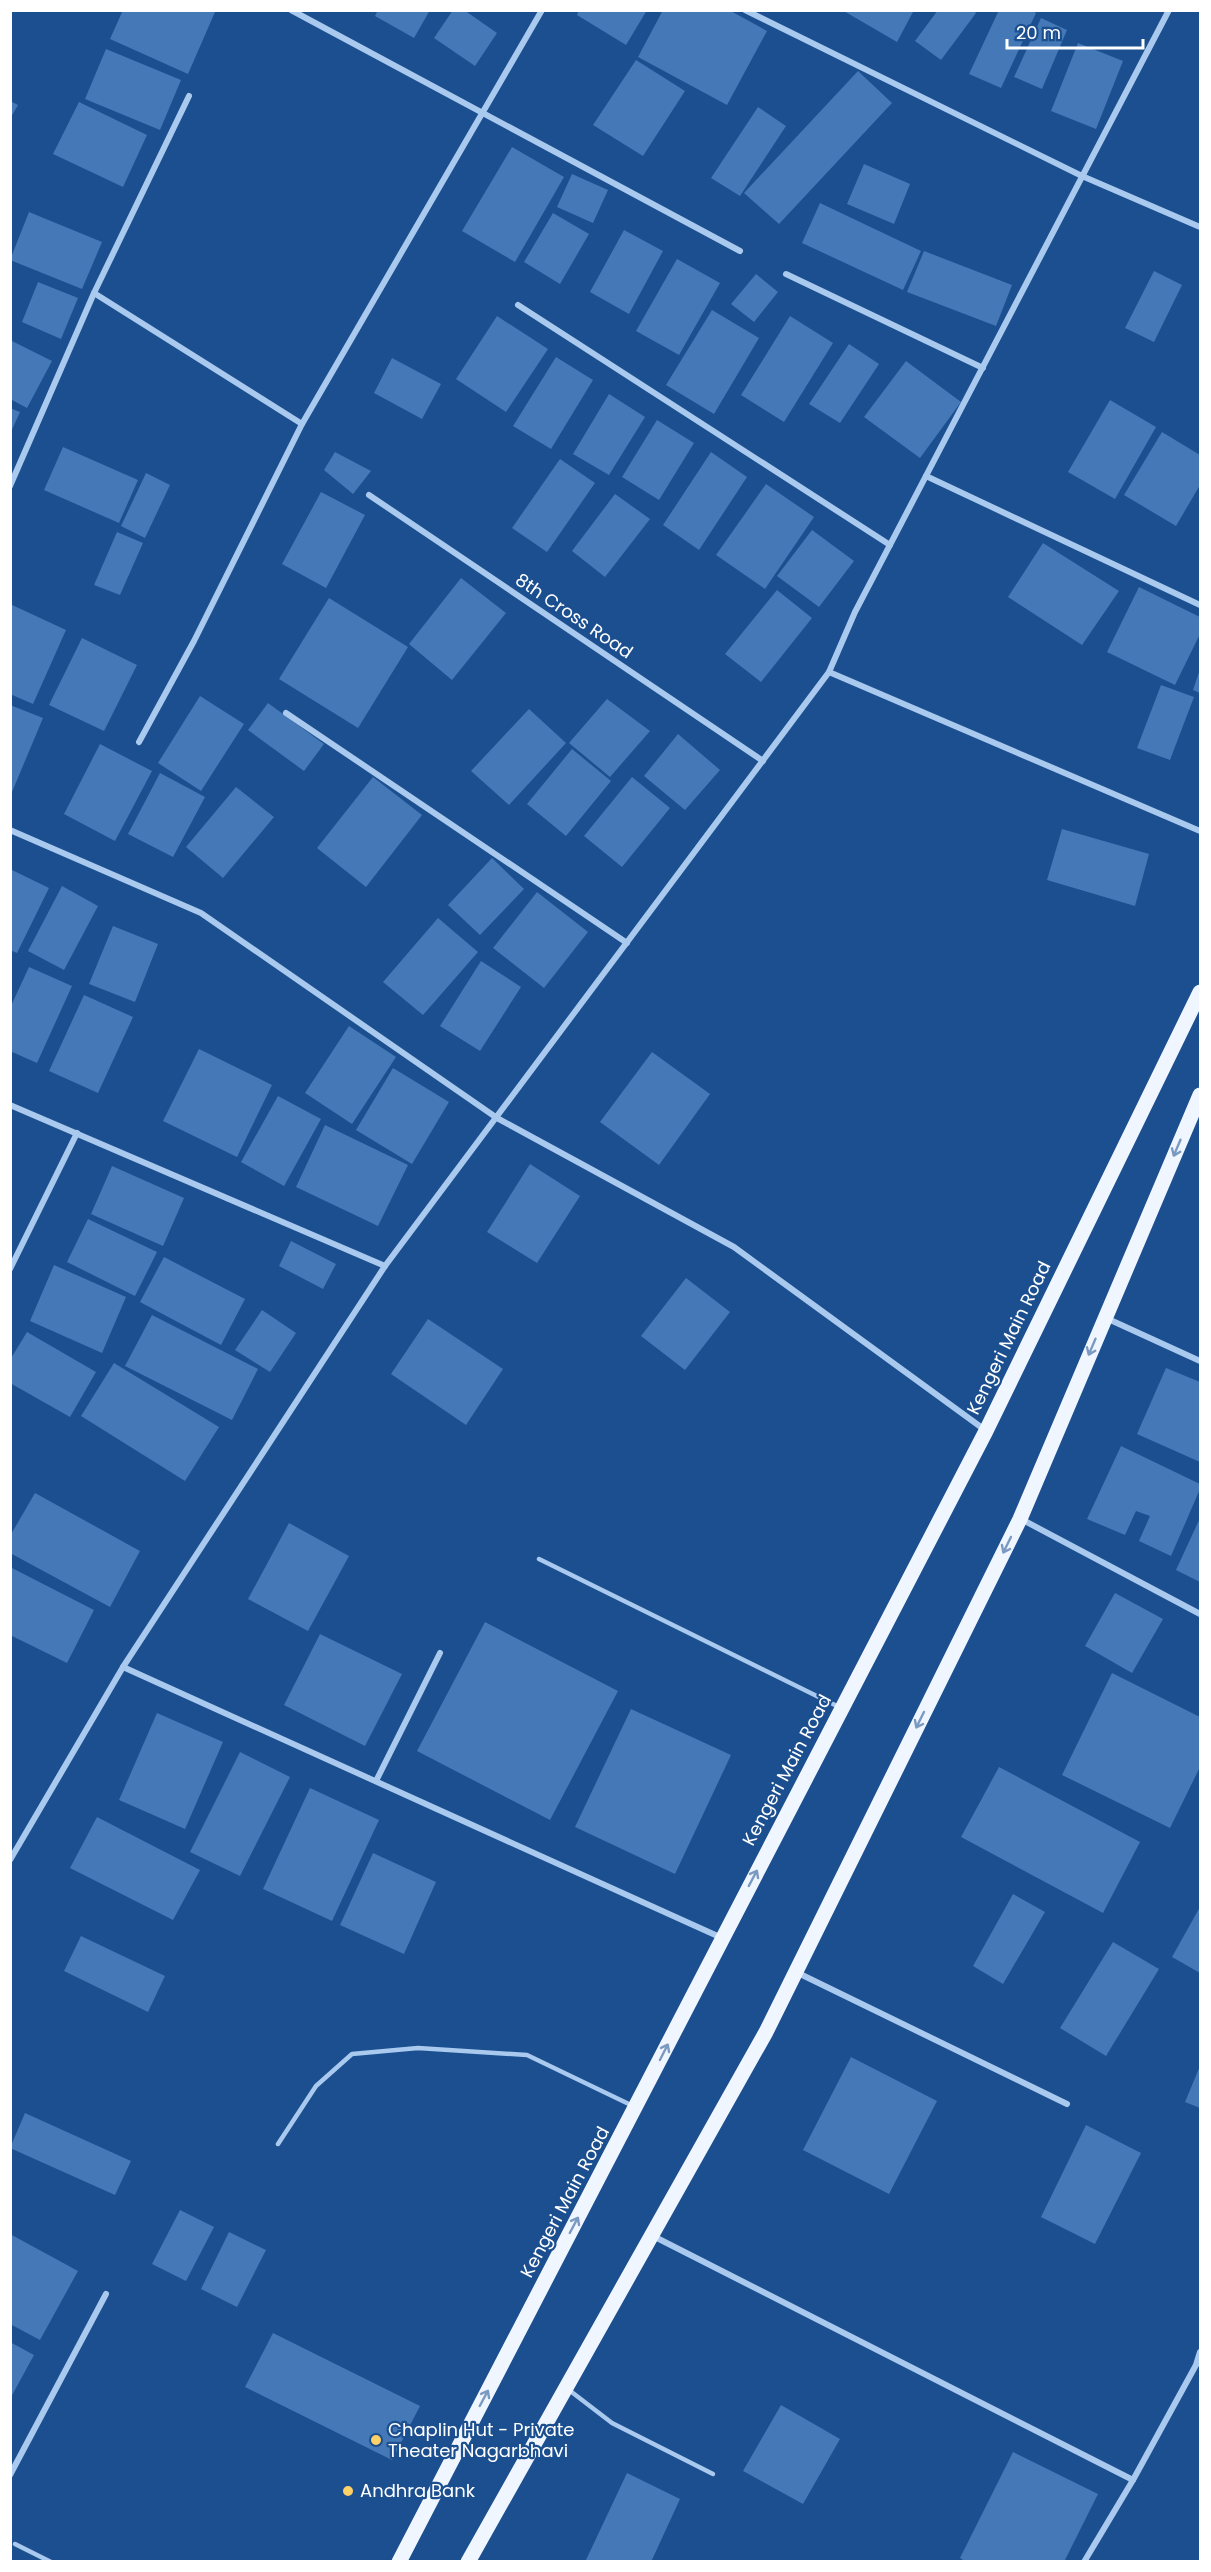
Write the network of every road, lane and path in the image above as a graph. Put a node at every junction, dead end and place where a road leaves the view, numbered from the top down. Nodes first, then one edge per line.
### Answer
1 (291, 10) edge
2 (542, 10) edge
3 (745, 10) edge
4 (1169, 10) edge
5 (189, 96) dead end
6 (481, 115) junction
7 (1082, 176) junction
8 (1200, 227) edge
9 (740, 252) dead end
10 (786, 274) dead end
11 (94, 293) junction
12 (518, 305) dead end
13 (983, 368) junction
14 (302, 424) junction
15 (926, 476) junction
16 (10, 486) edge
17 (369, 495) dead end
18 (890, 545) junction
19 (1200, 605) edge
20 (829, 672) junction
21 (286, 713) dead end
22 (139, 742) dead end
23 (762, 761) junction
24 (10, 831) edge
25 (1200, 831) edge
26 (627, 943) junction
27 (1200, 992) edge
28 (1200, 1095) edge
29 (10, 1105) edge
30 (1197, 1111) edge
31 (497, 1118) junction
32 (77, 1133) junction
33 (385, 1266) junction
34 (10, 1269) edge
35 (1105, 1317) junction
36 (1200, 1361) edge
37 (986, 1431) junction
38 (1020, 1519) junction
39 (539, 1559) dead end
40 (1200, 1614) edge
41 (441, 1653) dead end
42 (123, 1667) junction
43 (842, 1708) junction
44 (376, 1782) junction
45 (10, 1860) edge
46 (722, 1938) junction
47 (796, 1971) junction
48 (1067, 2104) dead end
49 (636, 2108) junction
50 (278, 2144) dead end
51 (653, 2236) junction
52 (106, 2294) dead end
53 (1200, 2352) edge
54 (566, 2389) junction
55 (712, 2474) dead end
56 (10, 2475) edge
57 (1133, 2480) junction
58 (15, 2544) dead end
59 (51, 2562) edge
60 (399, 2562) edge
61 (468, 2562) edge
62 (1084, 2562) edge

1 - 6 street
2 - 6 street
3 - 7 street
4 - 7 street
5 - 11 street
6 - 9 street
6 - 14 street
7 - 8 street
7 - 13 street
10 - 13 street
11 - 14 street
11 - 16 street
12 - 18 street
13 - 15 street
14 - 22 street
15 - 18 street
15 - 19 street
17 - 23 street, 8th Cross Road
18 - 20 street
20 - 23 street
20 - 25 street
21 - 26 street
23 - 26 street
24 - 31 street
26 - 31 street
27 - 37 main road, Kengeri Main Road
28 - 30 main road
29 - 32 street
30 -> 35 main road
31 - 33 street
31 - 37 street
32 - 33 street
32 - 34 street
33 - 42 street
35 - 36 street
35 -> 38 main road
37 - 43 main road, Kengeri Main Road
38 - 40 street
38 -> 47 main road
39 - 43 lane
41 - 44 street
42 - 44 street
42 - 45 street
46 -> 43 main road, Kengeri Main Road
44 - 46 street
49 -> 46 main road, Kengeri Main Road
47 - 48 street
47 - 51 main road
49 - 50 lane
60 -> 49 main road, Kengeri Main Road
51 - 54 main road
51 - 57 street
52 - 56 street
53 - 57 street
54 - 55 lane
54 - 61 main road
57 - 62 street
58 - 59 lane

